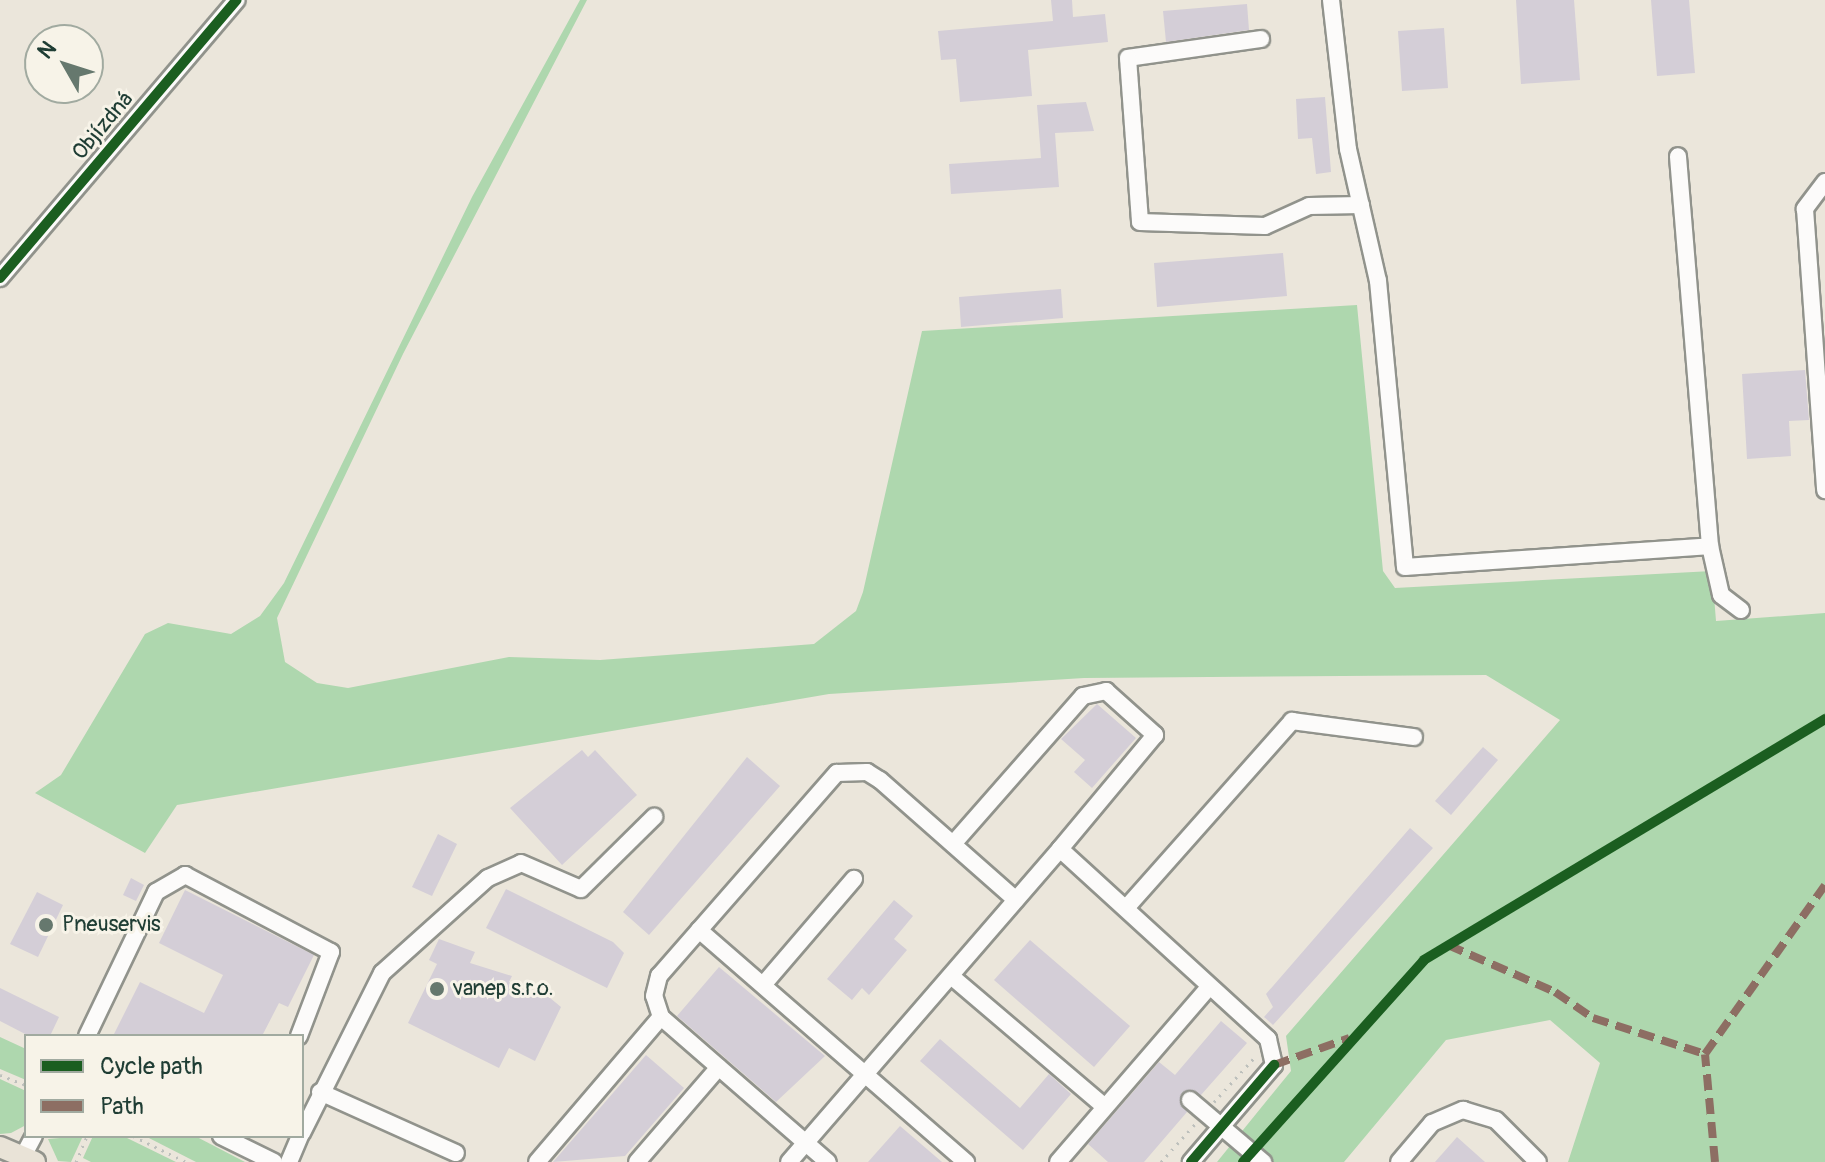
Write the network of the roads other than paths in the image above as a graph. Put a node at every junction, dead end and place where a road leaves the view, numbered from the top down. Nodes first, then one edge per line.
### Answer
1 (237, 0) edge
2 (1331, 0) edge
3 (1261, 39) dead end
4 (1678, 156) dead end
5 (1825, 182) edge
6 (1361, 205) junction
7 (0, 278) edge
8 (1825, 490) edge
9 (1710, 546) junction
10 (1741, 610) dead end
11 (1414, 737) dead end
12 (654, 817) dead end
13 (953, 844) junction
14 (1060, 849) junction
15 (854, 879) dead end
16 (1016, 900) junction
17 (1127, 907) junction
18 (699, 930) junction
19 (951, 976) junction
20 (763, 985) junction
21 (1209, 987) junction
22 (661, 1017) junction
23 (94, 1034) edge
24 (300, 1034) edge
25 (719, 1067) junction
26 (865, 1074) junction
27 (320, 1092) junction
28 (1190, 1100) dead end
29 (1105, 1107) junction
30 (304, 1127) edge
31 (1221, 1127) junction
32 (33, 1138) edge
33 (225, 1138) edge
34 (299, 1138) edge
35 (806, 1143) junction
36 (0, 1147) edge
37 (456, 1153) dead end
38 (26, 1160) edge
39 (274, 1162) edge
40 (289, 1162) edge
41 (537, 1162) edge
42 (637, 1162) edge
43 (789, 1162) edge
44 (828, 1162) edge
45 (966, 1162) edge
46 (1058, 1162) edge
47 (1191, 1162) edge
48 (1263, 1162) edge
49 (1399, 1162) edge
50 (1538, 1162) edge

1 - 7 street, Objízdná
2 - 6 street
3 - 6 street
4 - 9 street
5 - 8 street
6 - 9 street
9 - 10 street
11 - 17 street
12 - 27 street
13 - 14 street
13 - 16 street
13 - 18 street
14 - 16 street
14 - 17 street
15 - 20 street
16 - 19 street
17 - 21 street
18 - 20 street
18 - 22 street
19 - 26 street
19 - 29 street
20 - 26 street
21 - 29 street
21 - 31 street
22 - 25 street
22 - 41 street
23 - 24 street
25 - 35 street
25 - 42 street
26 - 35 street
26 - 45 street
27 - 30 street
27 - 37 street
28 - 31 street
29 - 46 street
31 - 47 street
31 - 48 street
32 - 38 street
33 - 39 street
34 - 40 street
35 - 43 street
35 - 44 street
36 - 38 main road
49 - 50 street

